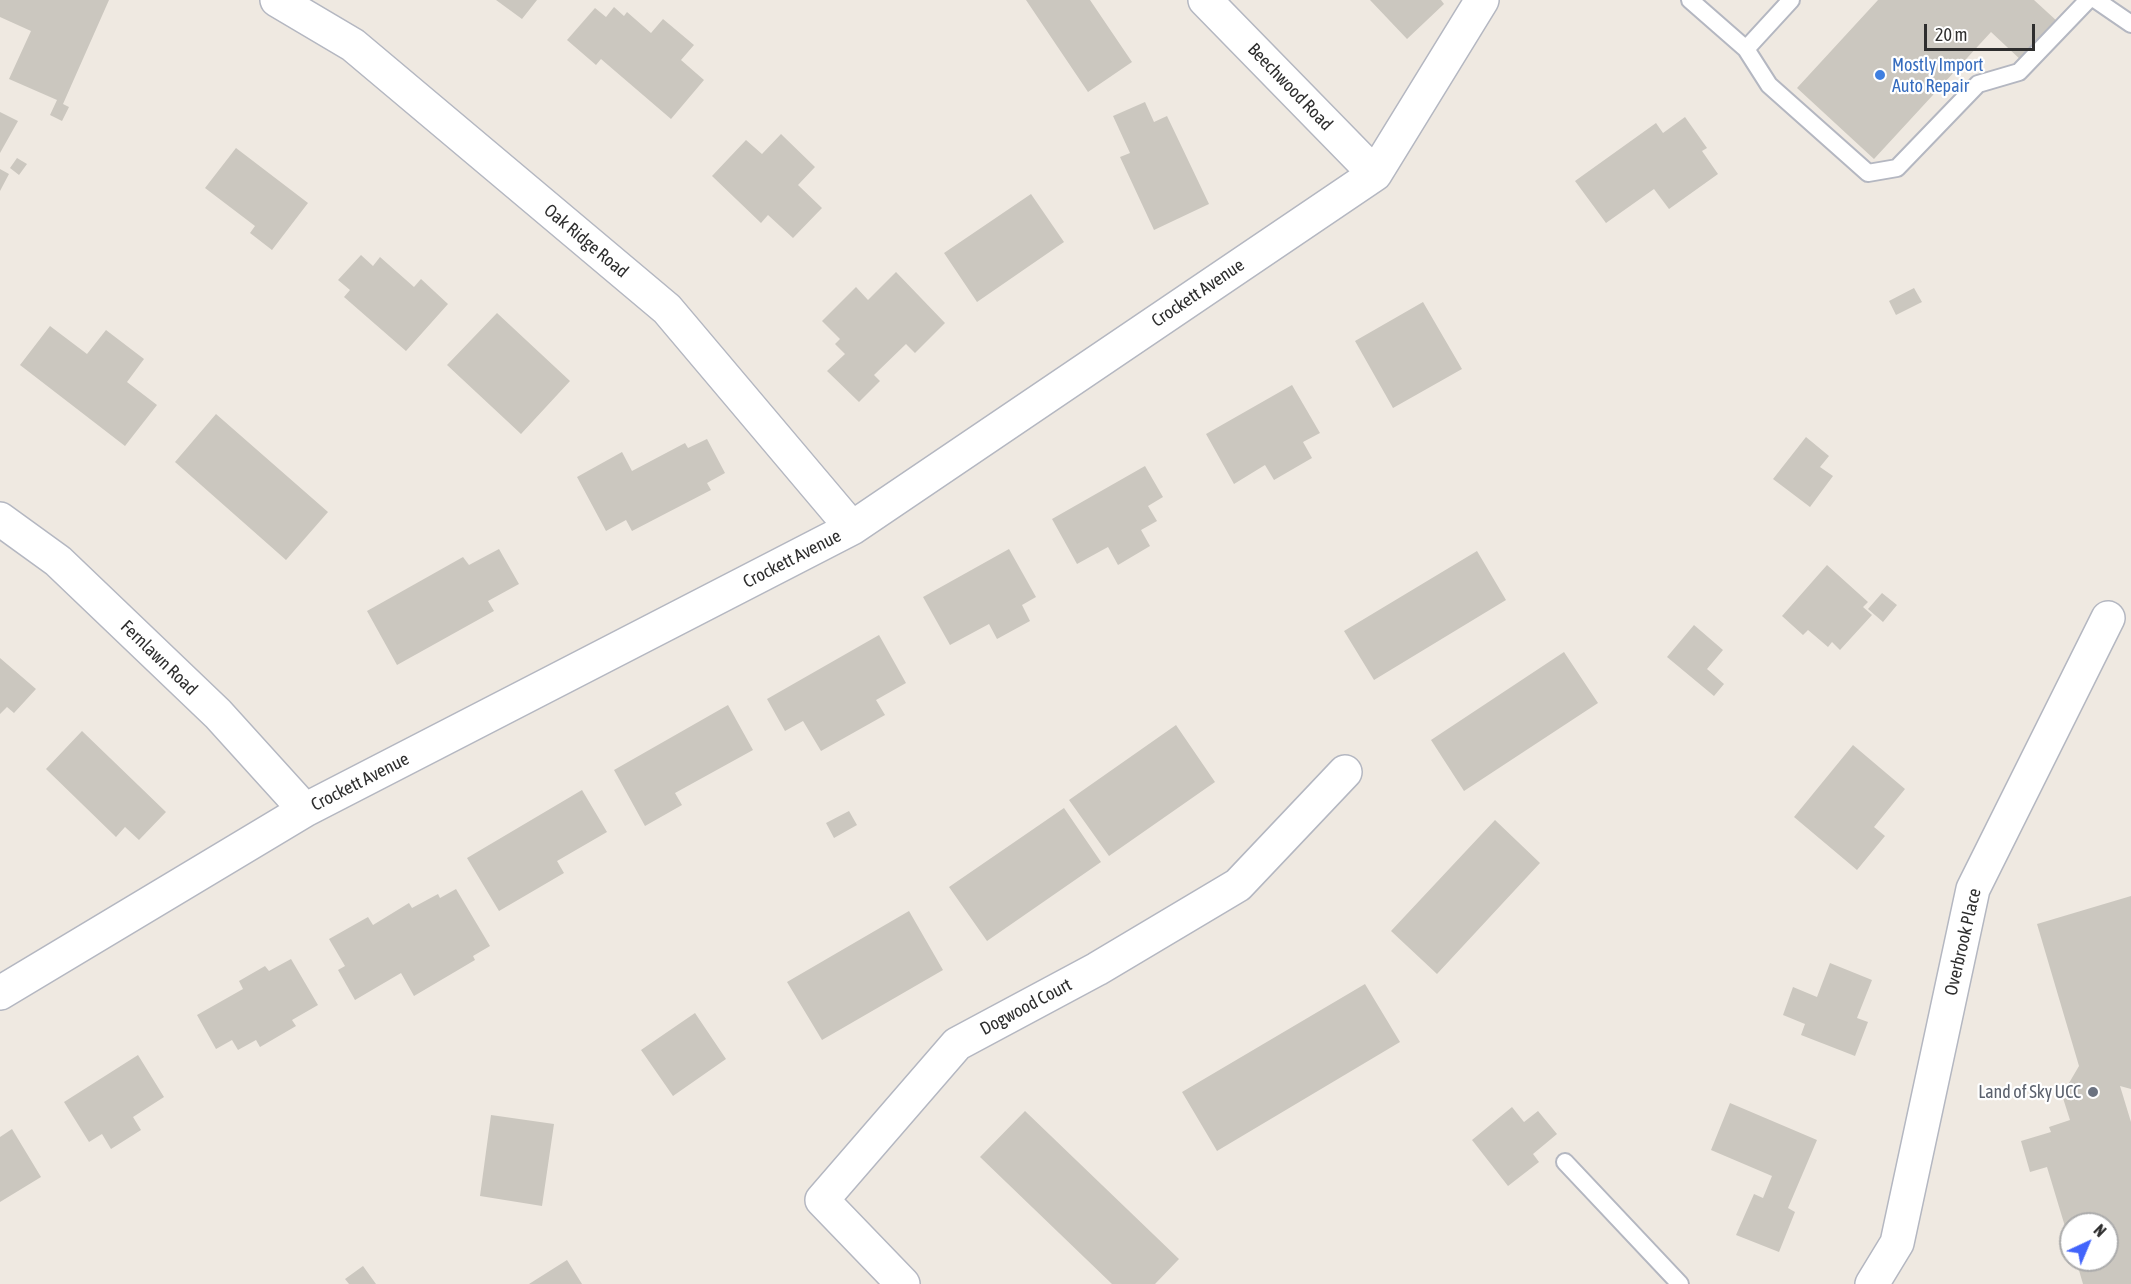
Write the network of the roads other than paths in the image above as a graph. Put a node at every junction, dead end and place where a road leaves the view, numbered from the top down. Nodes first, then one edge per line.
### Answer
1 (277, 0) edge
2 (1205, 0) edge
3 (1482, 0) edge
4 (1690, 0) edge
5 (1791, 0) edge
6 (2088, 0) edge
7 (2096, 0) edge
8 (2131, 24) edge
9 (1746, 49) junction
10 (1375, 174) junction
11 (0, 519) edge
12 (852, 528) junction
13 (2108, 618) dead end
14 (1345, 772) dead end
15 (305, 810) junction
16 (0, 993) edge
17 (1565, 1162) dead end
18 (903, 1284) edge
19 (1680, 1284) edge
20 (1872, 1284) edge

1 - 12 street, Oak Ridge Road
2 - 10 street, Beechwood Road
3 - 10 street, Crockett Avenue
4 - 9 lane
5 - 9 lane
6 - 9 lane
7 - 8 lane
10 - 12 street, Crockett Avenue
11 - 15 street, Fernlawn Road
12 - 15 street, Crockett Avenue
13 - 20 street, Overbrook Place
14 - 18 street, Dogwood Court
15 - 16 street, Crockett Avenue
17 - 19 lane

